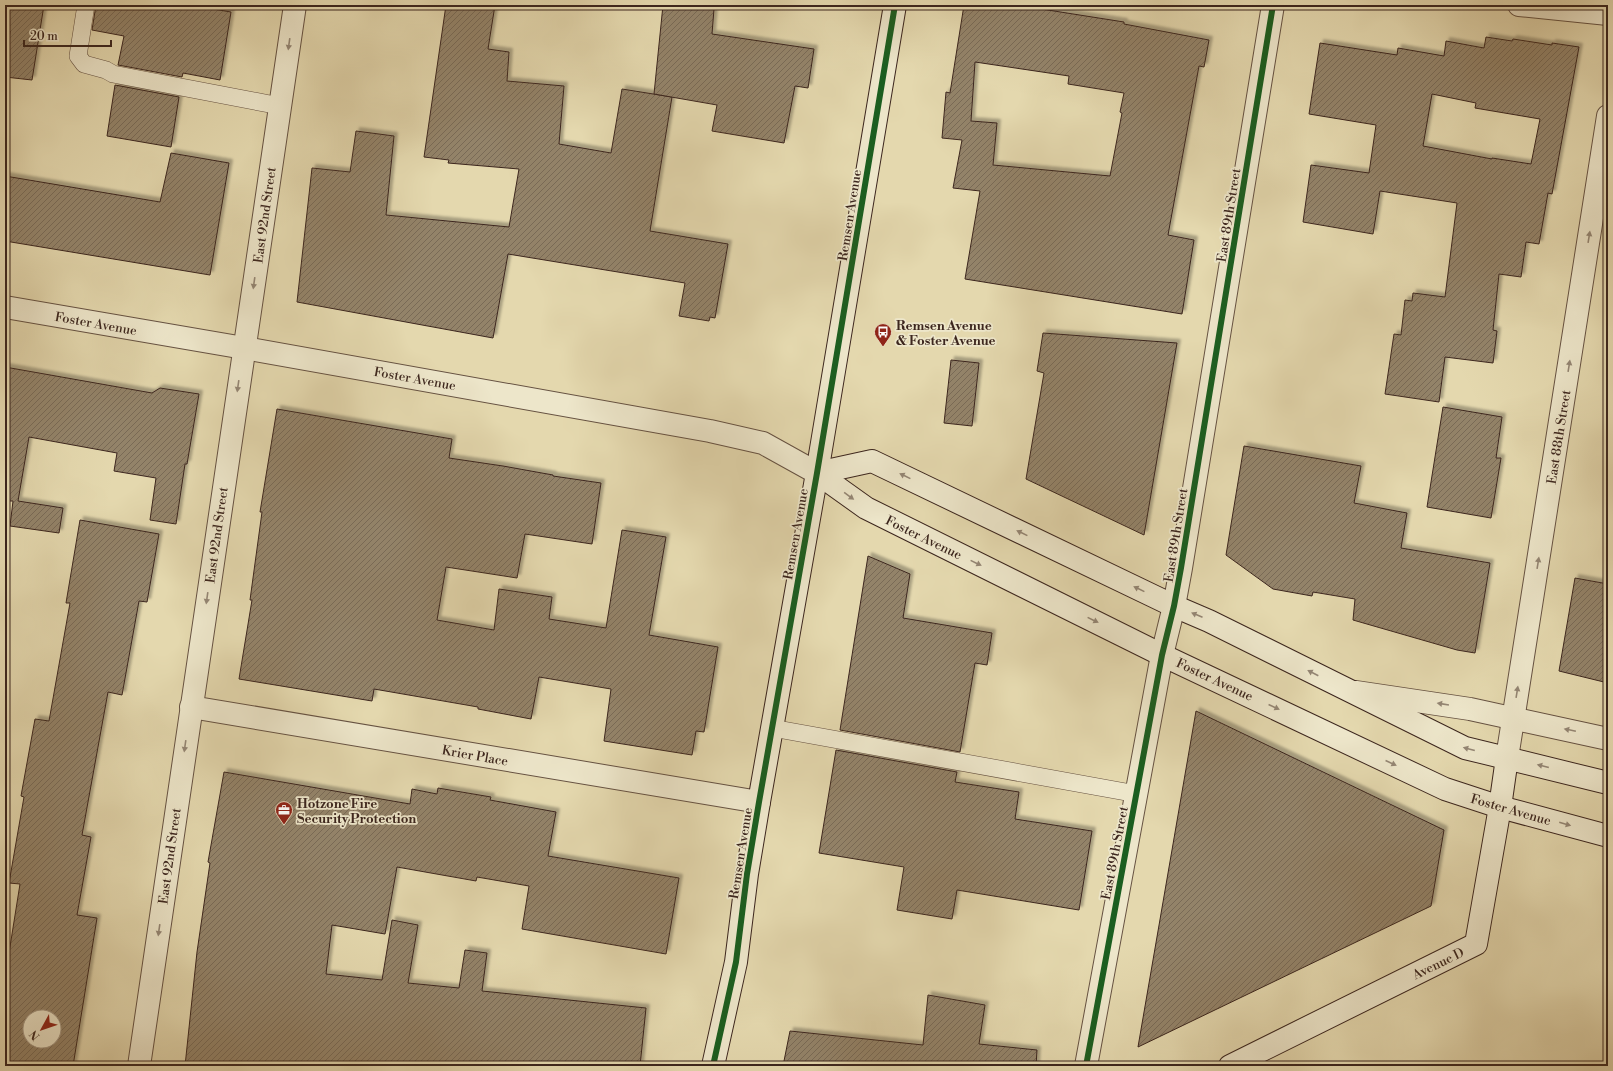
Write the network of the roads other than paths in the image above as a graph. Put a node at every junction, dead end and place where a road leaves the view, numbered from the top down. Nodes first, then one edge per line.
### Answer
1 (86, 5) edge
2 (295, 5) edge
3 (895, 5) edge
4 (1273, 5) edge
5 (1519, 5) edge
6 (1608, 14) edge
7 (280, 106) junction
8 (1608, 116) edge
9 (5, 307) edge
10 (244, 348) junction
11 (817, 473) junction
12 (1174, 606) junction
13 (1162, 655) junction
14 (1348, 691) junction
15 (191, 707) junction
16 (1513, 717) junction
17 (772, 728) junction
18 (1608, 739) edge
19 (1507, 758) junction
20 (1608, 783) edge
21 (1137, 794) junction
22 (759, 802) junction
23 (1500, 807) junction
24 (1608, 836) edge
25 (139, 1066) edge
26 (713, 1066) edge
27 (1086, 1066) edge
28 (1230, 1066) edge

1 - 7 lane
2 -> 7 street, East 92nd Street
3 - 11 street, Remsen Avenue
4 - 12 street, East 89th Street
5 - 6 street
7 -> 10 street, East 92nd Street
16 -> 8 street, East 88th Street
9 - 10 street, Foster Avenue
10 - 11 street, Foster Avenue
10 -> 15 street, East 92nd Street
12 -> 11 street
11 -> 13 street, Foster Avenue
11 - 17 street, Remsen Avenue
12 - 13 street, East 89th Street
14 -> 12 street
13 - 21 street, East 89th Street
13 -> 23 street, Foster Avenue
16 -> 14 street
19 -> 14 street
15 - 22 street, Krier Place
15 -> 25 street, East 92nd Street
18 -> 16 street
16 - 19 street, East 88th Street
17 - 21 lane
17 - 22 street, Remsen Avenue
20 -> 19 street
19 - 23 street, Avenue D
21 - 27 street, East 89th Street
22 - 26 street, Remsen Avenue
23 -> 24 street, Foster Avenue
23 - 28 street, Avenue D

